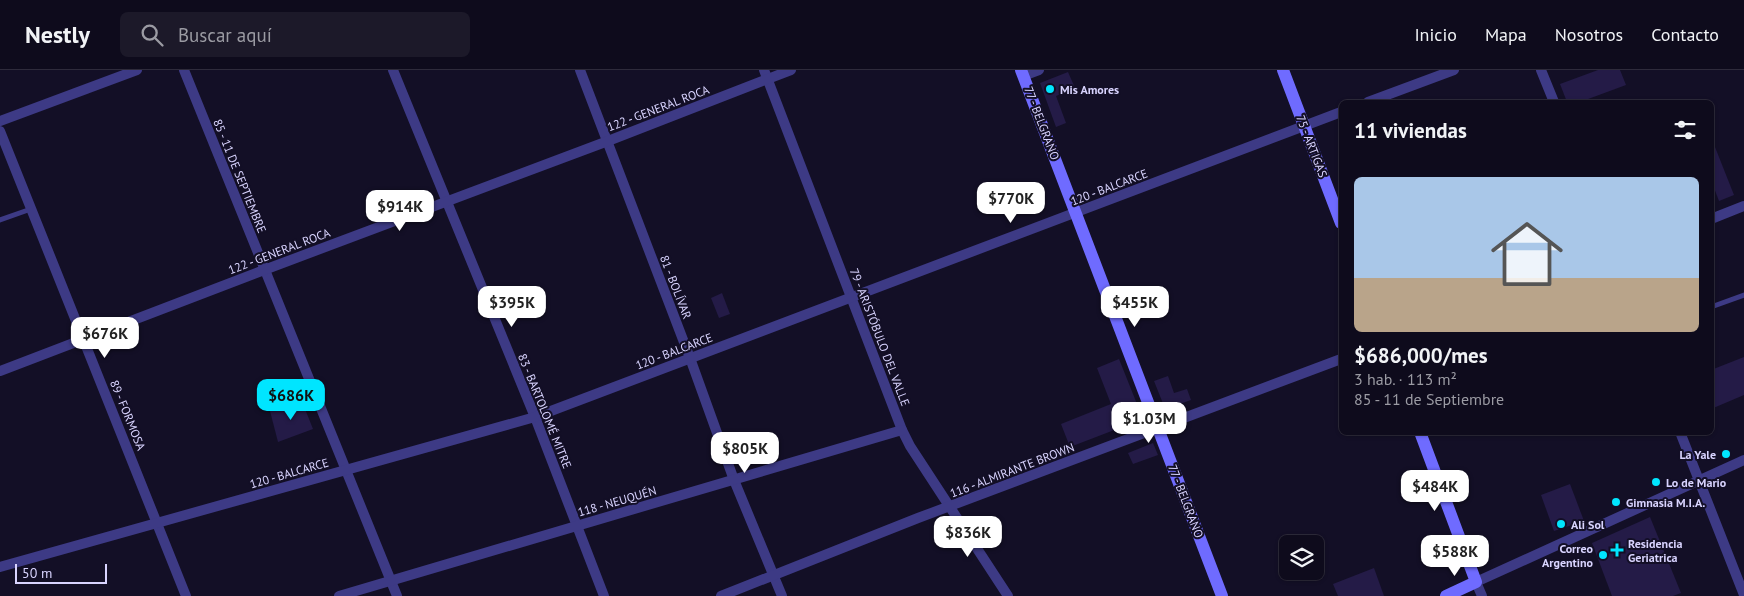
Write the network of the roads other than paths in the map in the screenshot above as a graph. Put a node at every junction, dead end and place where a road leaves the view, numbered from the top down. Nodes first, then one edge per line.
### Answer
1 (137, 70) edge
2 (184, 70) edge
3 (393, 70) edge
4 (580, 70) edge
5 (791, 70) edge
6 (1038, 70) edge
7 (1283, 70) edge
8 (1454, 70) edge
9 (1541, 70) edge
10 (1022, 73) edge
11 (766, 75) edge
12 (1373, 100) edge
13 (1553, 100) edge
14 (1339, 113) edge
15 (0, 121) edge
16 (1305, 126) junction
17 (0, 131) edge
18 (608, 141) junction
19 (446, 202) junction
20 (1744, 206) edge
21 (31, 209) junction
22 (1077, 213) junction
23 (1339, 218) edge
24 (1714, 218) edge
25 (0, 220) edge
26 (264, 270) junction
27 (851, 296) junction
28 (1744, 296) edge
29 (1714, 306) edge
30 (84, 340) junction
31 (690, 358) junction
32 (1339, 359) edge
33 (0, 371) edge
34 (535, 417) junction
35 (1158, 427) junction
36 (902, 430) junction
37 (1421, 435) edge
38 (1681, 435) edge
39 (1744, 460) edge
40 (345, 470) junction
41 (734, 480) junction
42 (1698, 480) junction
43 (949, 507) junction
44 (157, 523) junction
45 (577, 526) junction
46 (0, 567) edge
47 (774, 575) junction
48 (391, 581) junction
49 (1476, 582) junction
50 (1744, 595) edge
51 (186, 596) edge
52 (339, 596) edge
53 (397, 596) edge
54 (604, 596) edge
55 (721, 596) edge
56 (782, 596) edge
57 (1008, 596) edge
58 (1222, 596) edge
59 (1446, 596) edge
60 (1482, 596) edge

1 - 15 street
2 - 26 street, 85 - 11 DE SEPTIEMBRE
3 - 19 street, 83 - BARTOLOMÉ MITRE
4 - 18 street, 81 - BOLÍVAR
5 - 11 street, 122 - GENERAL ROCA
6 - 10 street
7 - 16 street, 75 - ARTIGAS
8 - 12 street
9 - 13 street
10 - 22 street, 77 - BELGRANO
11 - 18 street, 122 - GENERAL ROCA
11 - 27 street, 79 - ARISTÓBULO DEL VALLE
14 - 16 street, 120 - BALCARCE
16 - 22 street, 120 - BALCARCE
16 - 23 street, 75 - ARTIGAS
17 - 21 street, 89 - FORMOSA
18 - 19 street, 122 - GENERAL ROCA
18 - 31 street, 81 - BOLÍVAR
19 - 26 street, 122 - GENERAL ROCA
19 - 34 street, 83 - BARTOLOMÉ MITRE
20 - 24 street
21 - 25 lane
21 - 30 street, 89 - FORMOSA
22 - 27 street, 120 - BALCARCE
22 - 35 street, 77 - BELGRANO
26 - 30 street, 122 - GENERAL ROCA
26 - 40 street, 85 - 11 DE SEPTIEMBRE
27 - 31 street, 120 - BALCARCE
27 - 36 street, 79 - ARISTÓBULO DEL VALLE
28 - 29 lane
30 - 33 street, 122 - GENERAL ROCA
30 - 44 street, 89 - FORMOSA
31 - 34 street, 120 - BALCARCE
31 - 41 street, 81 - BOLÍVAR
32 - 35 street, 116 - ALMIRANTE BROWN
34 - 40 street, 120 - BALCARCE
34 - 45 street, 83 - BARTOLOMÉ MITRE
35 - 43 street, 116 - ALMIRANTE BROWN
35 - 58 street, 77 - BELGRANO
36 - 41 street, 118 - NEUQUÉN
36 - 43 street, 79 - ARISTÓBULO DEL VALLE
37 - 49 street
38 - 42 street
39 - 42 street
40 - 44 street, 120 - BALCARCE
40 - 48 street, 85 - 11 DE SEPTIEMBRE
41 - 45 street, 118 - NEUQUÉN
41 - 47 street, 81 - BOLÍVAR
42 - 49 street
42 - 50 street
43 - 47 street, 116 - ALMIRANTE BROWN
43 - 57 street, 79 - ARISTÓBULO DEL VALLE
44 - 46 street, 120 - BALCARCE
44 - 51 street, 89 - FORMOSA
45 - 48 street, 118 - NEUQUÉN
45 - 54 street, 83 - BARTOLOMÉ MITRE
47 - 55 street, 116 - ALMIRANTE BROWN
47 - 56 street, 81 - BOLÍVAR
48 - 52 street, 118 - NEUQUÉN
48 - 53 street, 85 - 11 DE SEPTIEMBRE
49 - 59 street
49 - 60 street

